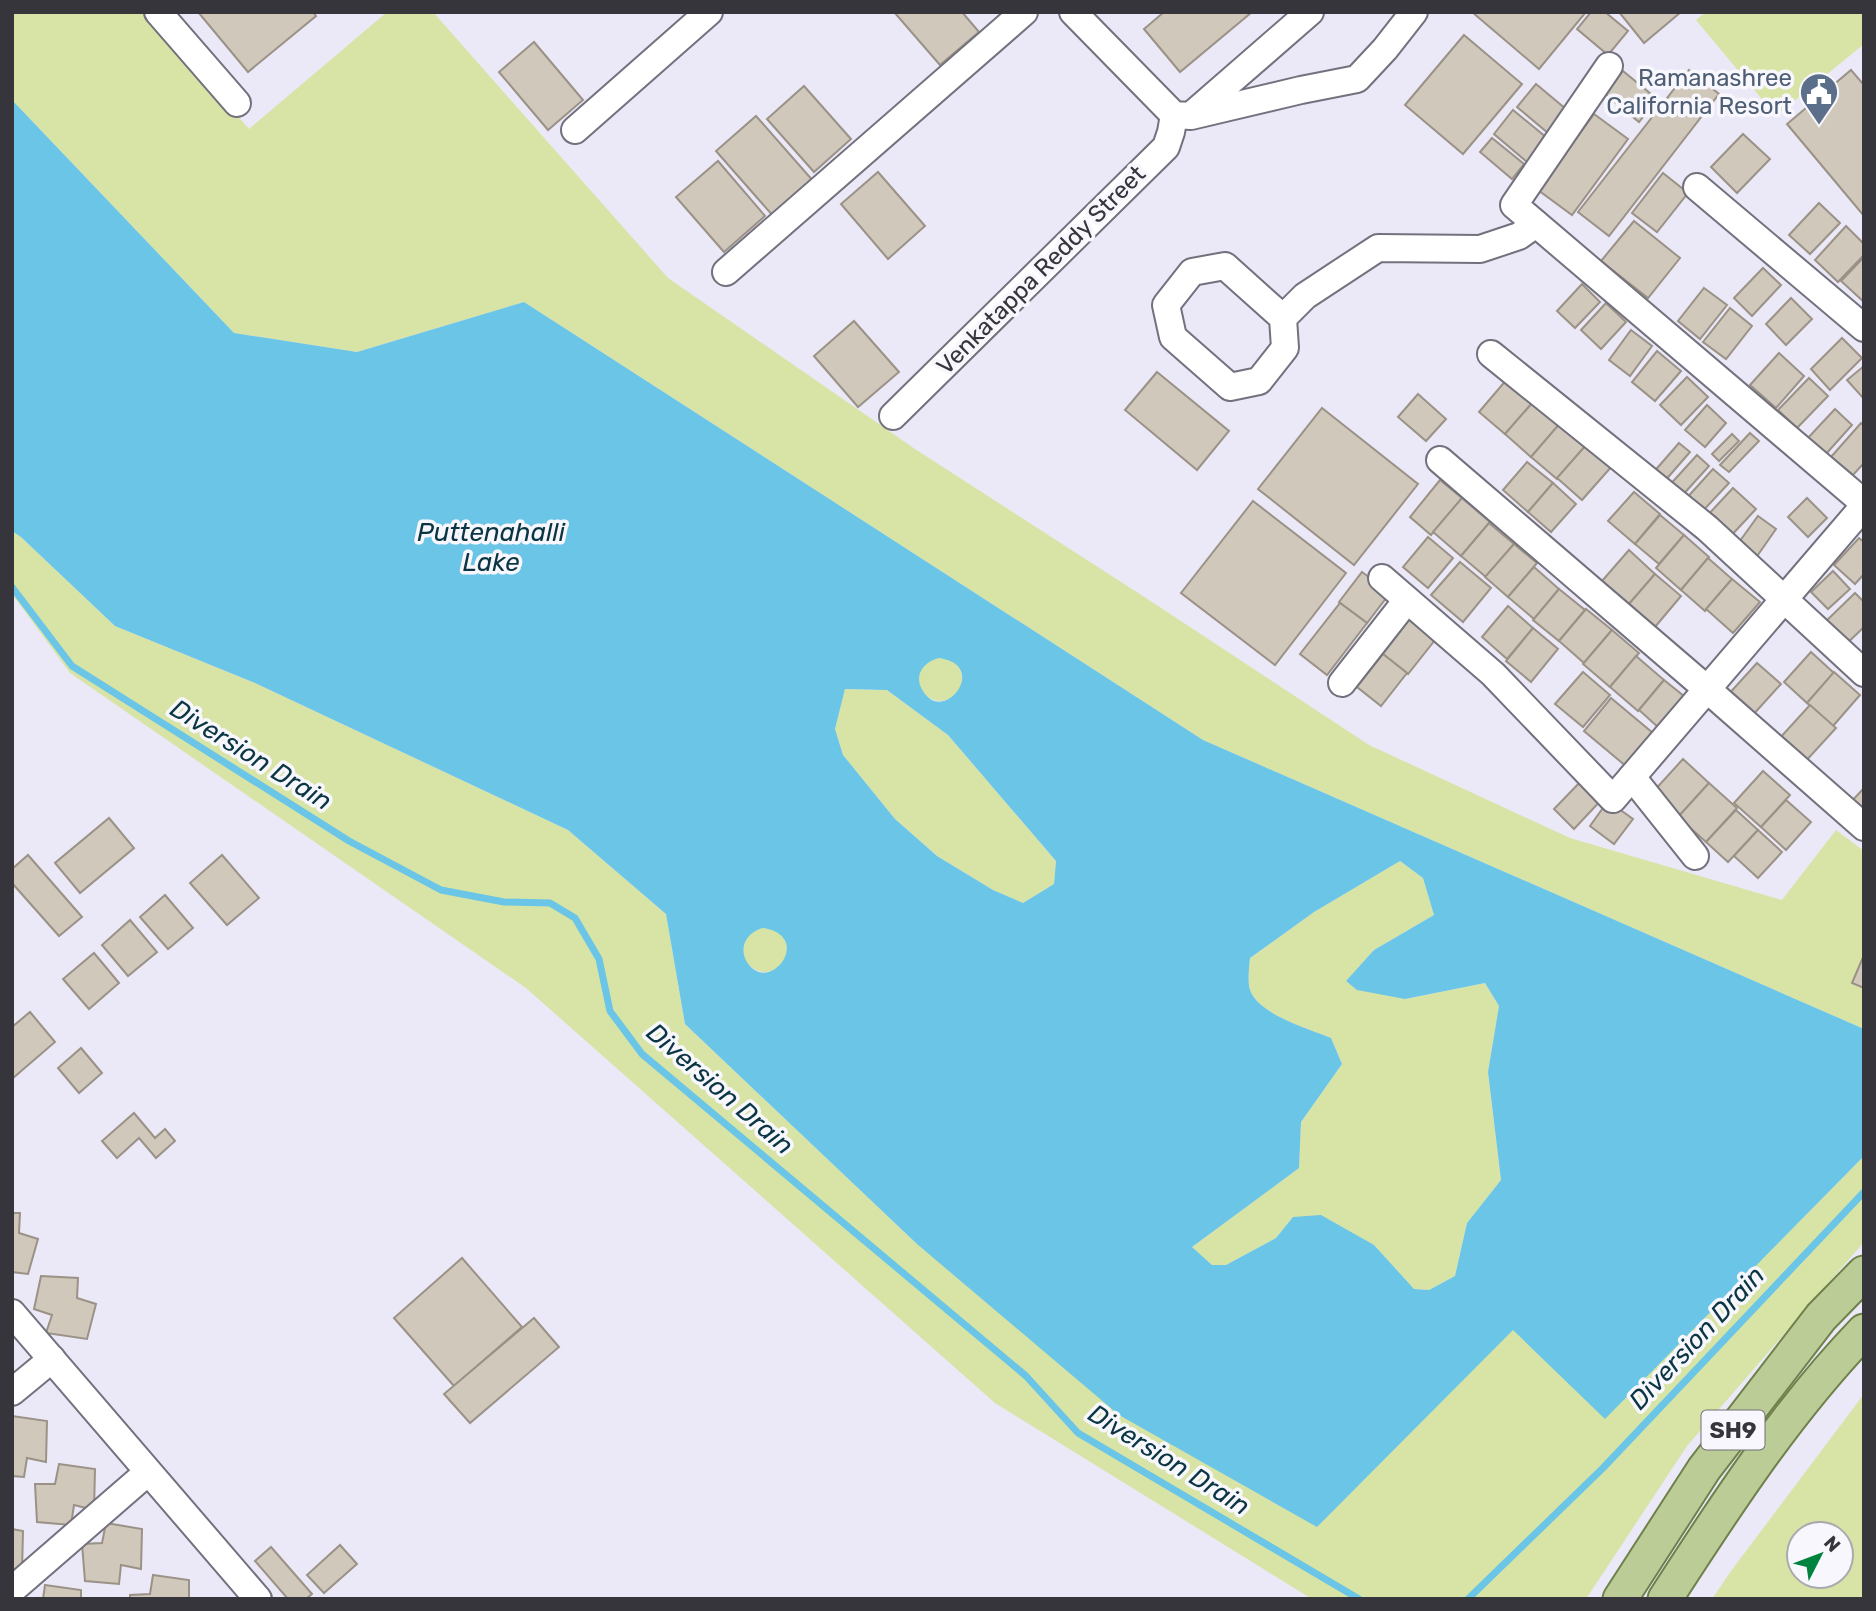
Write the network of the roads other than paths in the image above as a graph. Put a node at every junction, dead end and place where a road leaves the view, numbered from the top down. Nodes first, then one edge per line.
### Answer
1 (158, 12) edge
2 (709, 12) edge
3 (1024, 12) edge
4 (1073, 12) edge
5 (1310, 12) edge
6 (1414, 12) edge
7 (1609, 66) dead end
8 (237, 103) dead end
9 (1183, 116) junction
10 (575, 130) dead end
11 (1698, 187) dead end
12 (1536, 224) junction
13 (726, 272) dead end
14 (1283, 318) junction
15 (1864, 328) edge
16 (1491, 354) dead end
17 (893, 416) dead end
18 (1440, 460) dead end
19 (1864, 505) edge
20 (1382, 578) dead end
21 (1407, 600) junction
22 (1785, 600) junction
23 (1864, 673) edge
24 (1342, 683) dead end
25 (1708, 690) junction
26 (1632, 777) junction
27 (1864, 827) edge
28 (1695, 856) dead end
29 (1864, 1273) edge
30 (12, 1313) edge
31 (1864, 1331) edge
32 (52, 1359) junction
33 (12, 1392) edge
34 (148, 1472) junction
35 (12, 1590) edge
36 (242, 1593) edge
37 (1620, 1599) edge
38 (1665, 1599) edge

1 - 8 street
2 - 10 street
3 - 13 street
4 - 9 street
5 - 9 street
6 - 9 street
7 - 12 street
9 - 17 street, Venkatappa Reddy Street
11 - 15 street
12 - 14 street
12 - 19 street
14 - 14 street
16 - 22 street
18 - 25 street
19 - 22 street
20 - 21 street
21 - 24 street
21 - 26 street
22 - 23 street
22 - 25 street
25 - 26 street
25 - 27 street
26 - 28 street
29 - 37 main road, SH9
30 - 32 street
31 - 38 main road, SH9
32 - 33 street
32 - 34 street
34 - 35 street
34 - 36 street

